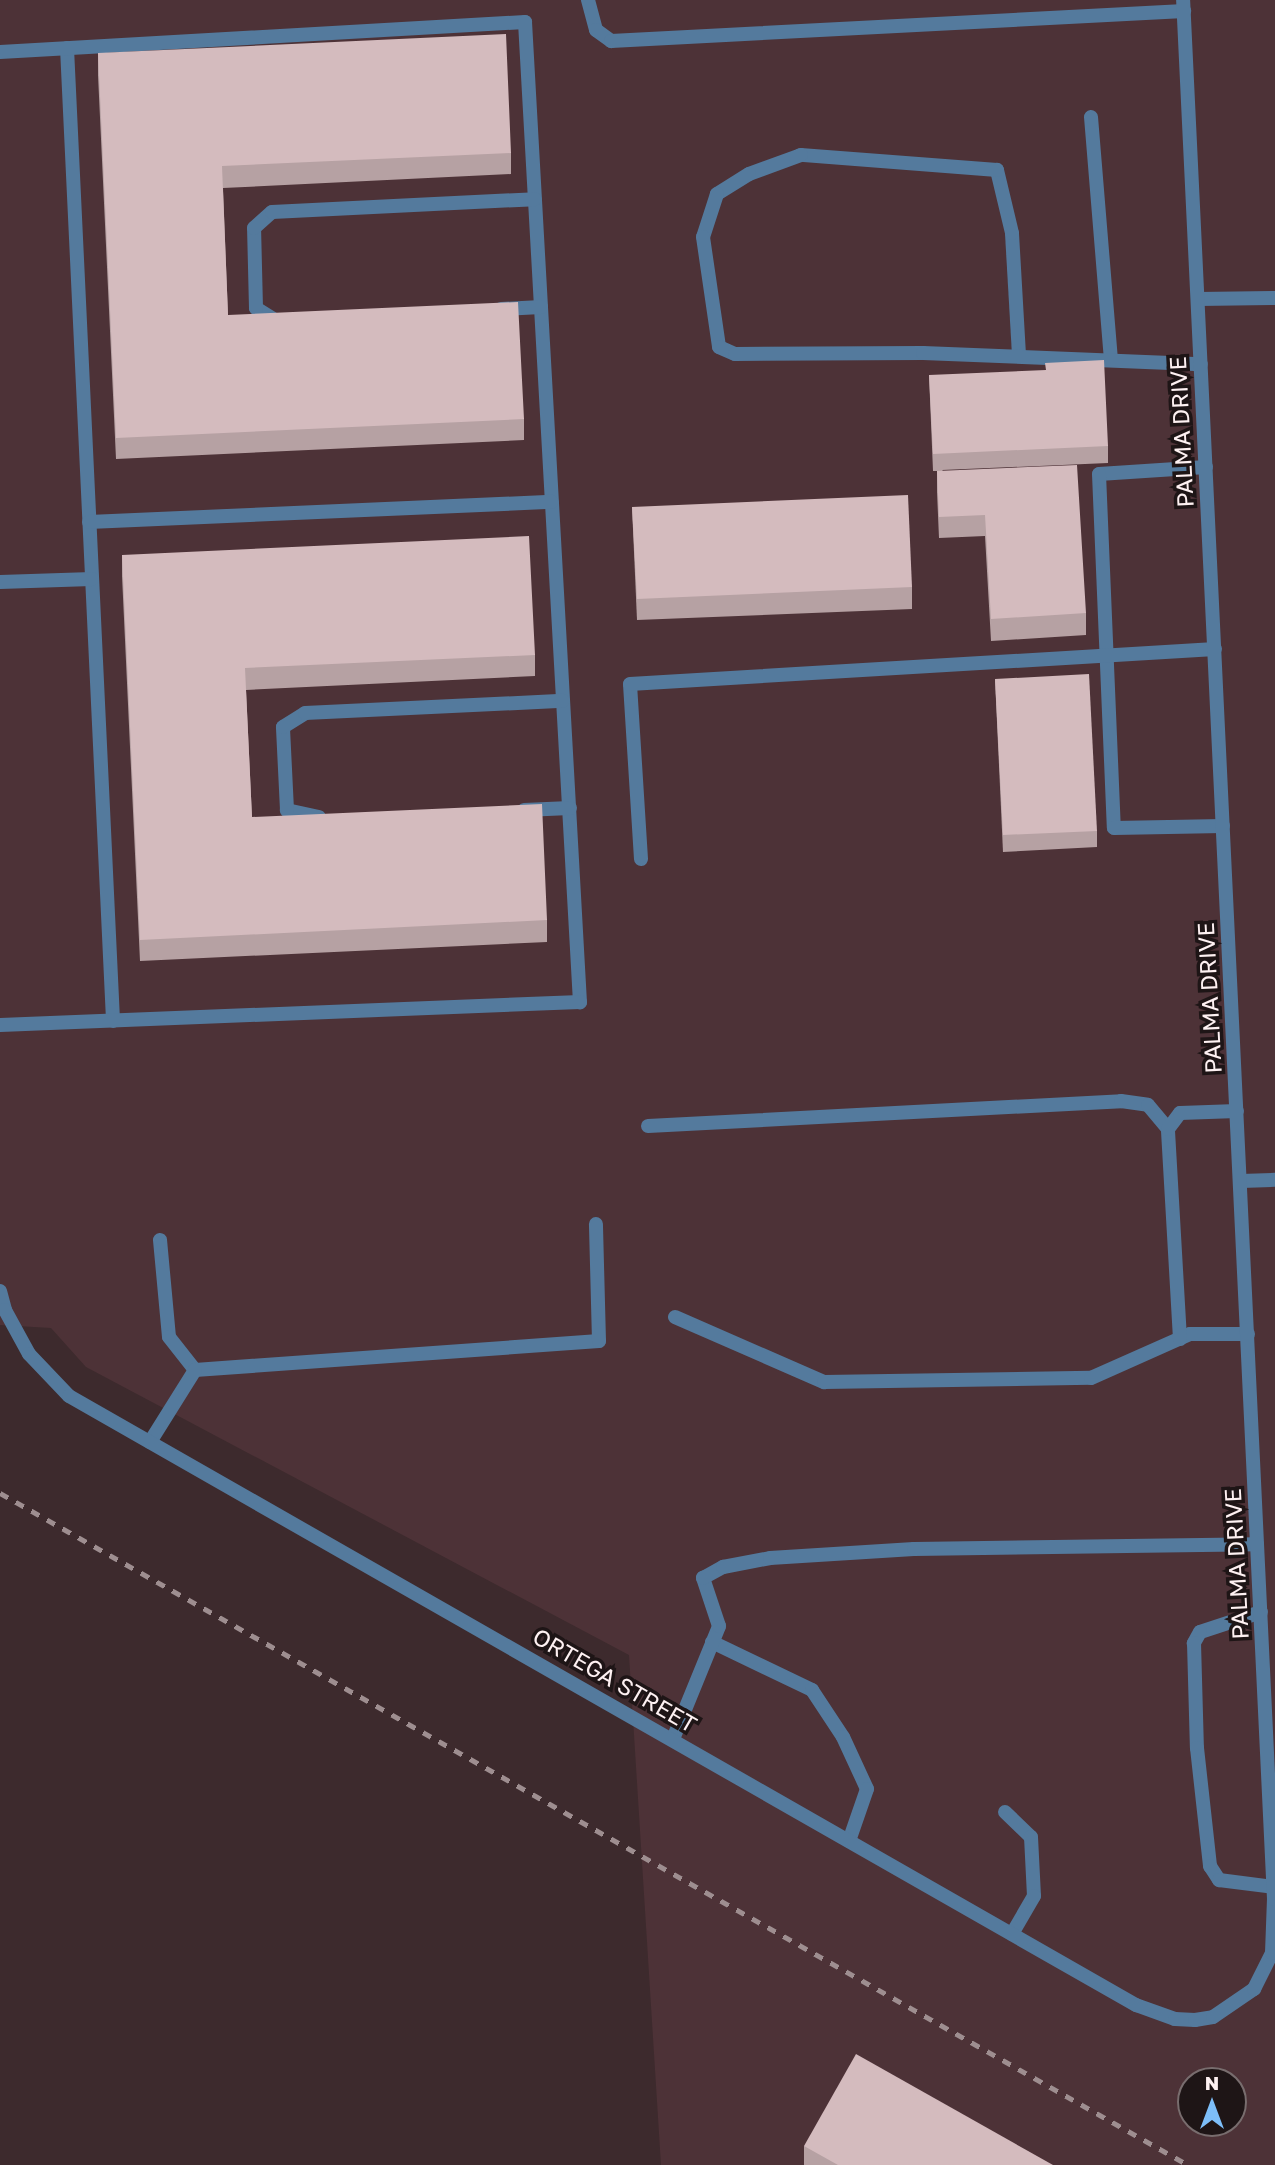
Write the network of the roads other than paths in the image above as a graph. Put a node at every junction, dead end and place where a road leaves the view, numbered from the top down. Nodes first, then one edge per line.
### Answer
1 (588, 0) edge
2 (1184, 5) edge
3 (68, 48) junction
4 (0, 52) edge
5 (1091, 117) dead end
6 (535, 199) junction
7 (1275, 298) edge
8 (1198, 299) junction
9 (541, 307) junction
10 (486, 310) edge
11 (291, 321) edge
12 (1019, 355) junction
13 (1111, 359) junction
14 (1201, 364) junction
15 (1206, 467) junction
16 (552, 502) junction
17 (89, 522) junction
18 (92, 579) junction
19 (0, 582) edge
20 (1215, 649) junction
21 (1108, 656) junction
22 (564, 701) junction
23 (570, 808) junction
24 (501, 810) edge
25 (337, 816) edge
26 (1223, 826) junction
27 (641, 859) dead end
28 (113, 1021) junction
29 (0, 1025) edge
30 (1237, 1111) junction
31 (648, 1126) dead end
32 (1168, 1129) junction
33 (1275, 1180) edge
34 (1241, 1181) junction
35 (596, 1224) dead end
36 (160, 1240) dead end
37 (0, 1291) edge
38 (676, 1317) dead end
39 (1248, 1334) junction
40 (1180, 1339) junction
41 (195, 1370) junction
42 (150, 1442) junction
43 (1257, 1544) junction
44 (1261, 1612) junction
45 (712, 1643) junction
46 (673, 1739) junction
47 (1005, 1812) dead end
48 (849, 1841) junction
49 (1274, 1886) edge
50 (1012, 1934) junction
51 (1254, 1989) joint

1 - 2 street
2 - 8 street, PALMA DRIVE
3 - 4 street
3 - 6 street
3 - 17 street
5 - 13 street
6 - 9 street
6 - 11 street
7 - 8 street
8 - 14 street, PALMA DRIVE
9 - 10 street
9 - 16 street
12 - 12 street
12 - 13 street
13 - 14 street
14 - 15 street, PALMA DRIVE
15 - 20 street, PALMA DRIVE
15 - 21 street
16 - 17 street
16 - 22 street
17 - 18 street
18 - 19 street
18 - 28 street
20 - 21 street
20 - 26 street, PALMA DRIVE
21 - 26 street
21 - 27 street
22 - 23 street
22 - 25 street
23 - 24 street
23 - 28 street
26 - 30 street, PALMA DRIVE
28 - 29 street
30 - 32 street
30 - 34 street, PALMA DRIVE
31 - 32 street
32 - 40 street
33 - 34 street
34 - 39 street, PALMA DRIVE
35 - 41 street
36 - 41 street
37 - 42 street, ORTEGA STREET
38 - 40 street
39 - 40 street
39 - 43 street, PALMA DRIVE
41 - 42 street
42 - 46 street, ORTEGA STREET
43 - 44 street, PALMA DRIVE
43 - 45 street
44 - 49 street, PALMA DRIVE
44 - 49 street
45 - 46 street
45 - 48 street
46 - 48 street, ORTEGA STREET
47 - 50 street
48 - 50 street, ORTEGA STREET
49 - 51 street, PALMA DRIVE
50 - 51 street, ORTEGA STREET

